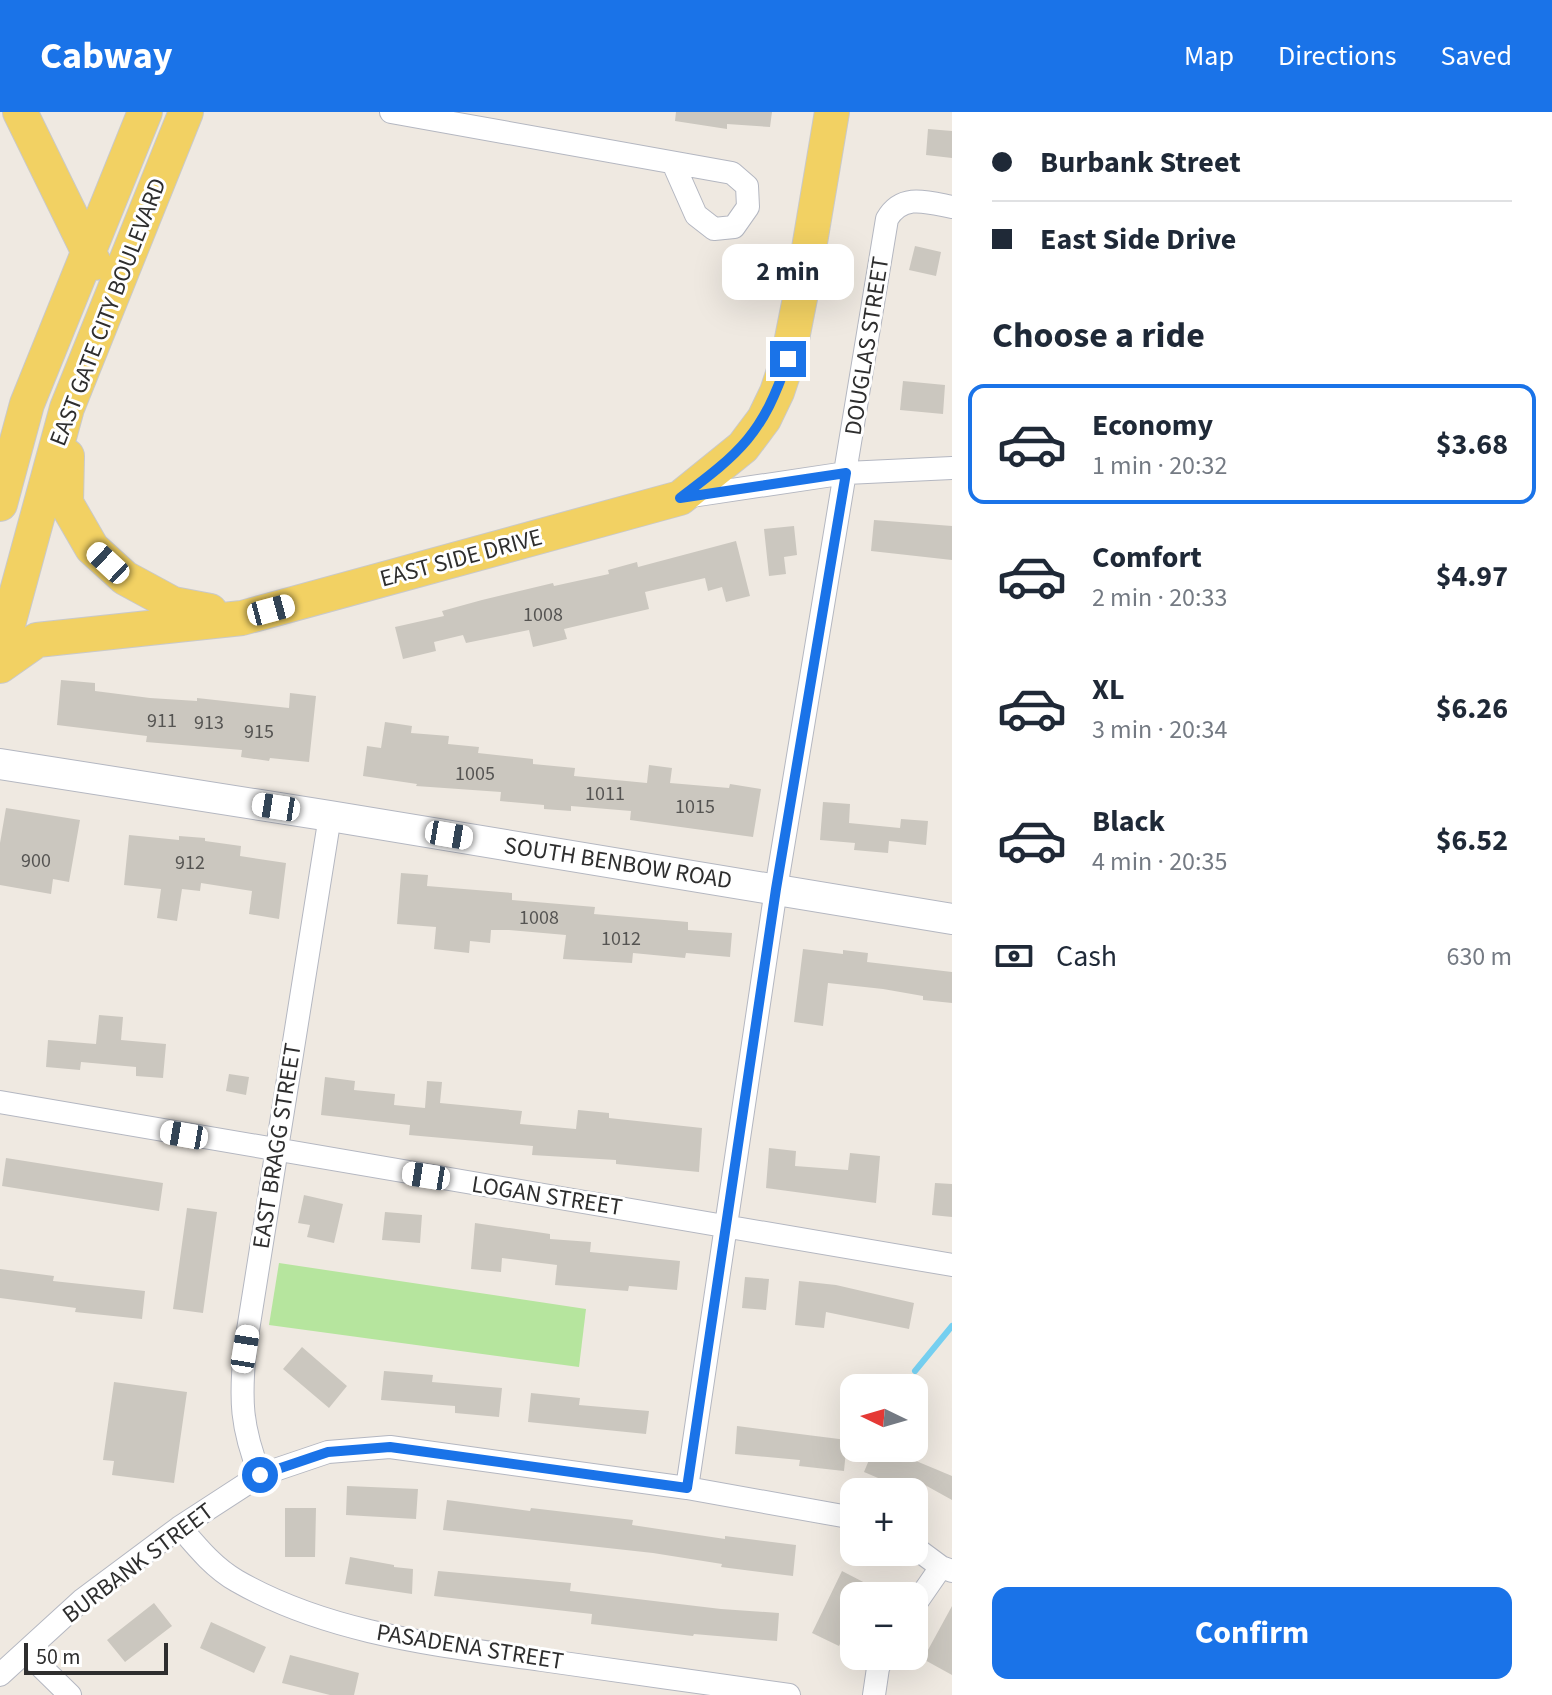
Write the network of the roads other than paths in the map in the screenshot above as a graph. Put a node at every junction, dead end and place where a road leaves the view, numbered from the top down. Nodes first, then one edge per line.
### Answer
1 (20, 112) edge
2 (145, 112) edge
3 (186, 112) edge
4 (391, 112) edge
5 (832, 112) edge
6 (673, 163) dead end
7 (952, 207) edge
8 (87, 250) junction
9 (110, 295) junction
10 (67, 408) junction
11 (952, 468) edge
12 (846, 473) junction
13 (680, 498) junction
14 (0, 504) edge
15 (242, 618) junction
16 (0, 654) edge
17 (0, 666) edge
18 (0, 764) edge
19 (330, 816) junction
20 (776, 889) junction
21 (952, 919) edge
22 (0, 1102) edge
23 (276, 1151) junction
24 (725, 1226) junction
25 (952, 1265) edge
26 (260, 1475) junction
27 (687, 1488) junction
28 (840, 1513) edge
29 (180, 1527) junction
30 (928, 1557) edge
31 (946, 1569) edge
32 (928, 1590) edge
33 (26, 1652) junction
34 (878, 1670) edge
35 (0, 1675) edge
36 (70, 1695) edge
37 (789, 1695) edge
38 (874, 1695) edge

1 - 8 main road
2 - 8 main road, EAST GATE CITY BOULEVARD
3 - 9 main road, EAST GATE CITY BOULEVARD
4 - 6 street
5 - 13 main road, EAST SIDE DRIVE
7 - 12 street, DOUGLAS STREET
8 - 9 main road
8 - 14 main road, EAST GATE CITY BOULEVARD
9 - 10 main road, EAST GATE CITY BOULEVARD
10 - 15 main road
10 - 16 main road, EAST GATE CITY BOULEVARD
11 - 12 street, EAST SIDE DRIVE
12 - 13 street, EAST SIDE DRIVE
12 - 20 street, DOUGLAS STREET
13 - 15 main road, EAST SIDE DRIVE
15 - 17 main road, EAST SIDE DRIVE
18 - 19 main road, SOUTH BENBOW ROAD
19 - 20 main road, SOUTH BENBOW ROAD
19 - 23 street, EAST BRAGG STREET
20 - 21 main road, SOUTH BENBOW ROAD
20 - 24 street, DOUGLAS STREET
22 - 23 street, LOGAN STREET
23 - 24 street, LOGAN STREET
23 - 26 street, EAST BRAGG STREET
24 - 25 street, LOGAN STREET
24 - 27 street, DOUGLAS STREET
26 - 27 street, BURBANK STREET
26 - 29 street, BURBANK STREET
27 - 28 street, BURBANK STREET
29 - 33 street, BURBANK STREET
29 - 37 street, PASADENA STREET
30 - 31 street
31 - 32 street
33 - 35 street, BURBANK STREET
33 - 36 street
34 - 38 street

